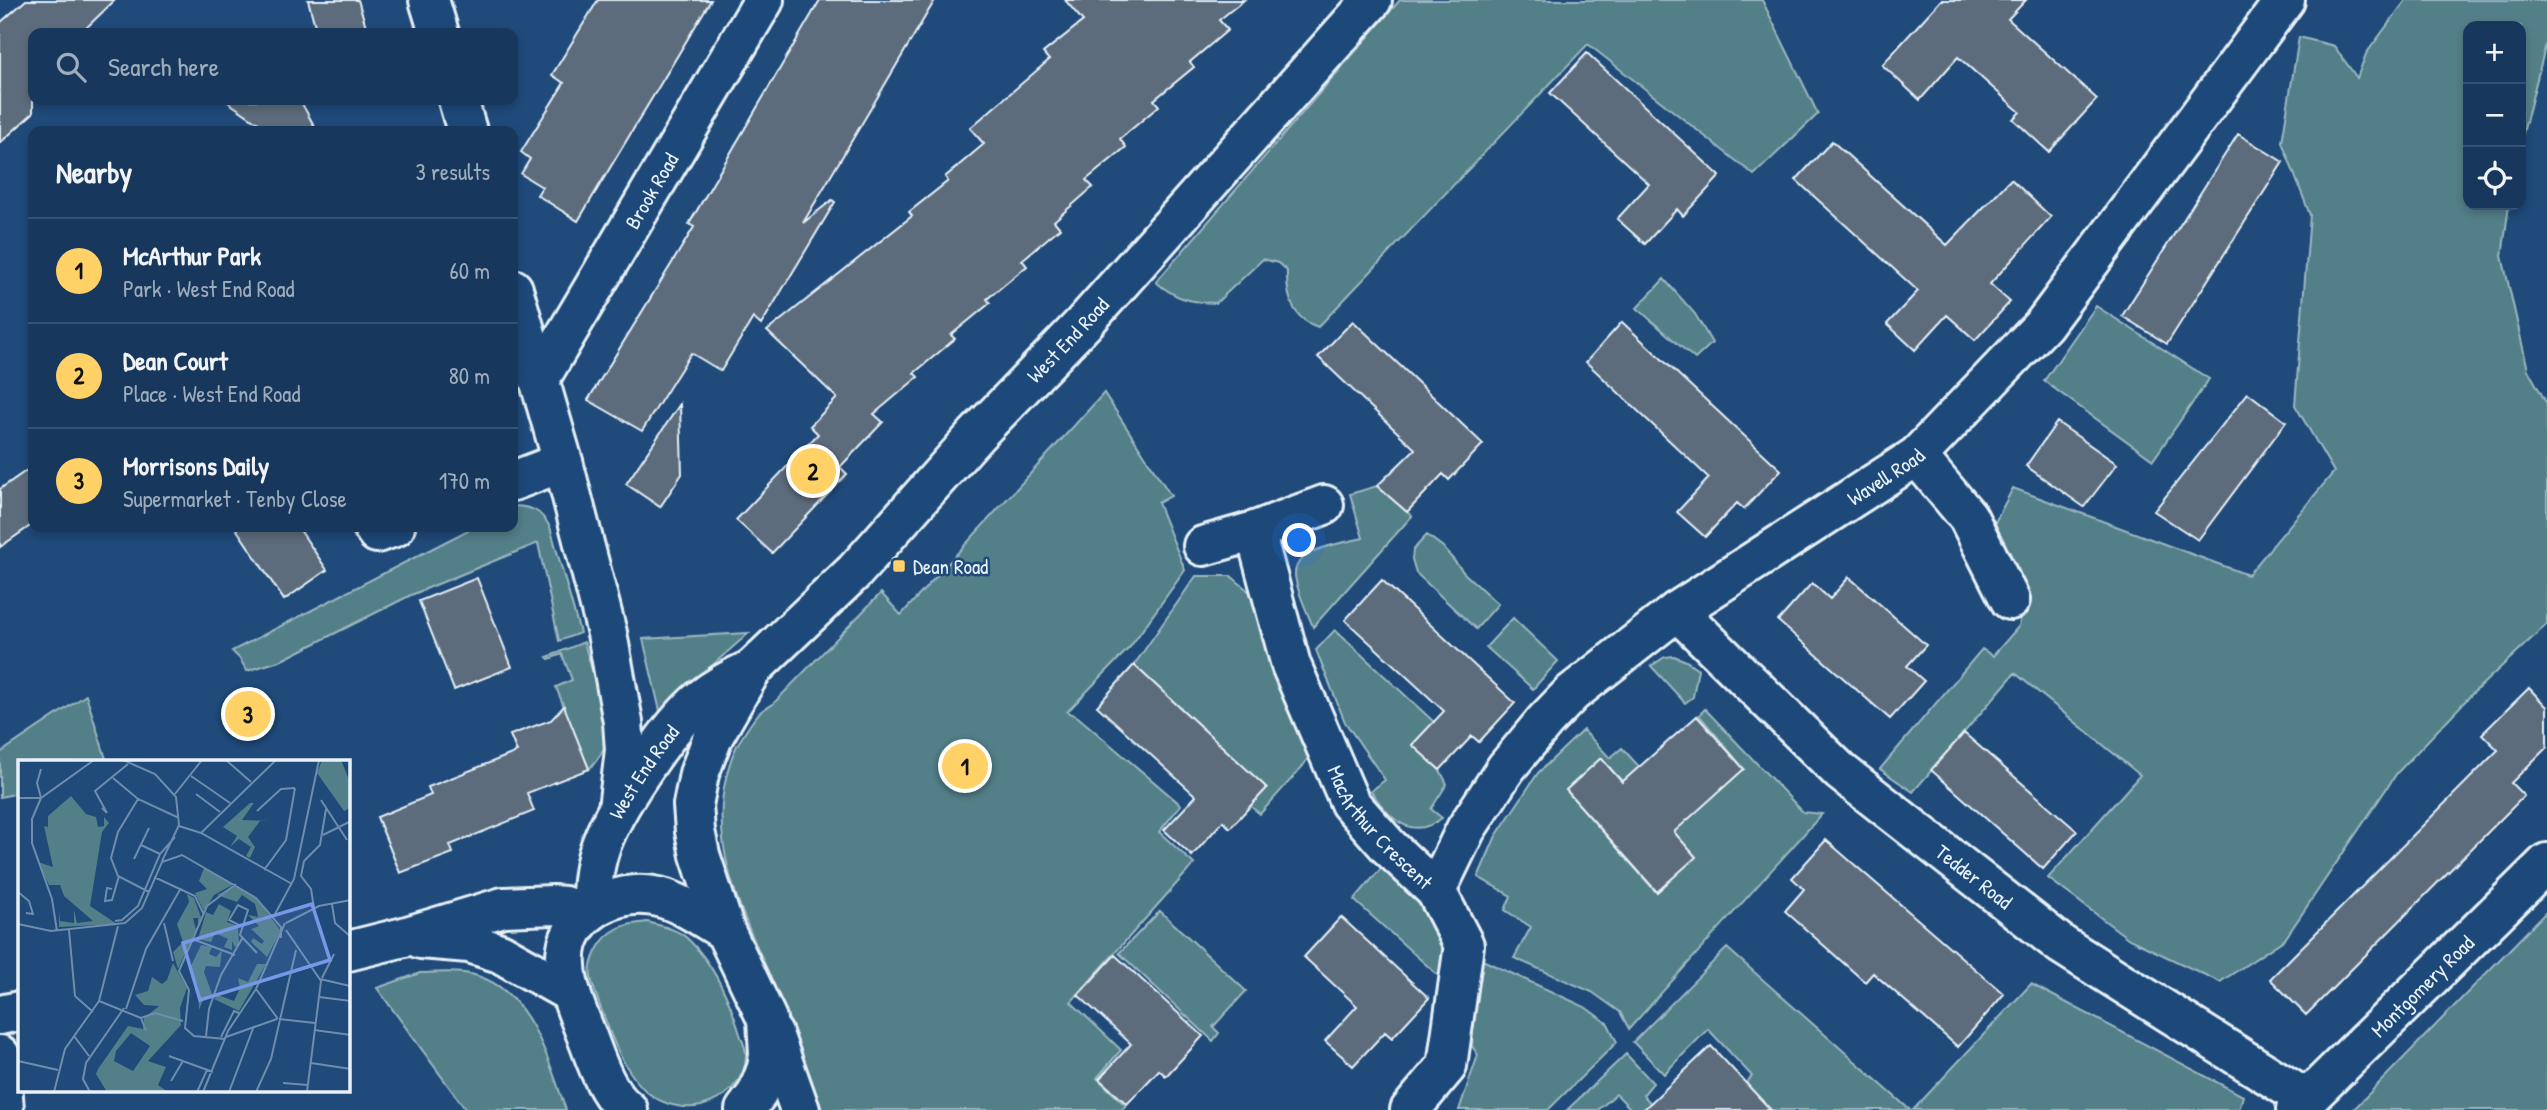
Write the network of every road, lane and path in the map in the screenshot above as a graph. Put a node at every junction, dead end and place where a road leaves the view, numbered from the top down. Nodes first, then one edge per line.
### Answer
1 (429, 0) edge
2 (764, 0) edge
3 (1372, 0) edge
4 (2285, 0) edge
5 (437, 28) edge
6 (459, 105) edge
7 (466, 126) edge
8 (518, 306) edge
9 (539, 380) junction
10 (1917, 456) junction
11 (563, 462) junction
12 (518, 479) edge
13 (1324, 505) dead end
14 (1255, 531) junction
15 (1203, 546) dead end
16 (2010, 600) dead end
17 (1677, 611) junction
18 (752, 669) junction
19 (618, 809) junction
20 (2547, 863) edge
21 (1436, 891) junction
22 (588, 912) junction
23 (725, 931) junction
24 (404, 937) junction
25 (350, 950) edge
26 (571, 993) junction
27 (18, 1011) edge
28 (0, 1015) edge
29 (767, 1019) junction
30 (0, 1055) edge
31 (2301, 1105) edge
32 (620, 1108) edge
33 (4, 1110) edge
34 (745, 1110) edge
35 (800, 1110) edge
36 (1411, 1110) edge

1 - 5 street
2 - 9 street, Brook Road
3 - 18 street, West End Road
4 - 10 street, Wavell Road
6 - 7 street
8 - 9 street
9 - 11 street
10 - 16 street
10 - 17 street, Wavell Road
11 - 12 street
11 - 19 street
13 - 14 street
14 - 15 street
14 - 21 street, MacArthur Crescent
17 - 21 street, Wavell Road
17 - 31 street, Tedder Road
18 - 19 street, West End Road
18 - 23 street, West End Road
19 - 22 street, West End Road
20 - 31 street, Montgomery Road
21 - 36 street, MacArthur Crescent
22 - 23 street
22 - 24 street
22 - 26 street
23 - 29 street, West End Road
24 - 25 street
24 - 26 street
26 - 32 street
27 - 28 street
29 - 34 street
29 - 35 street, West End Road
30 - 33 street

